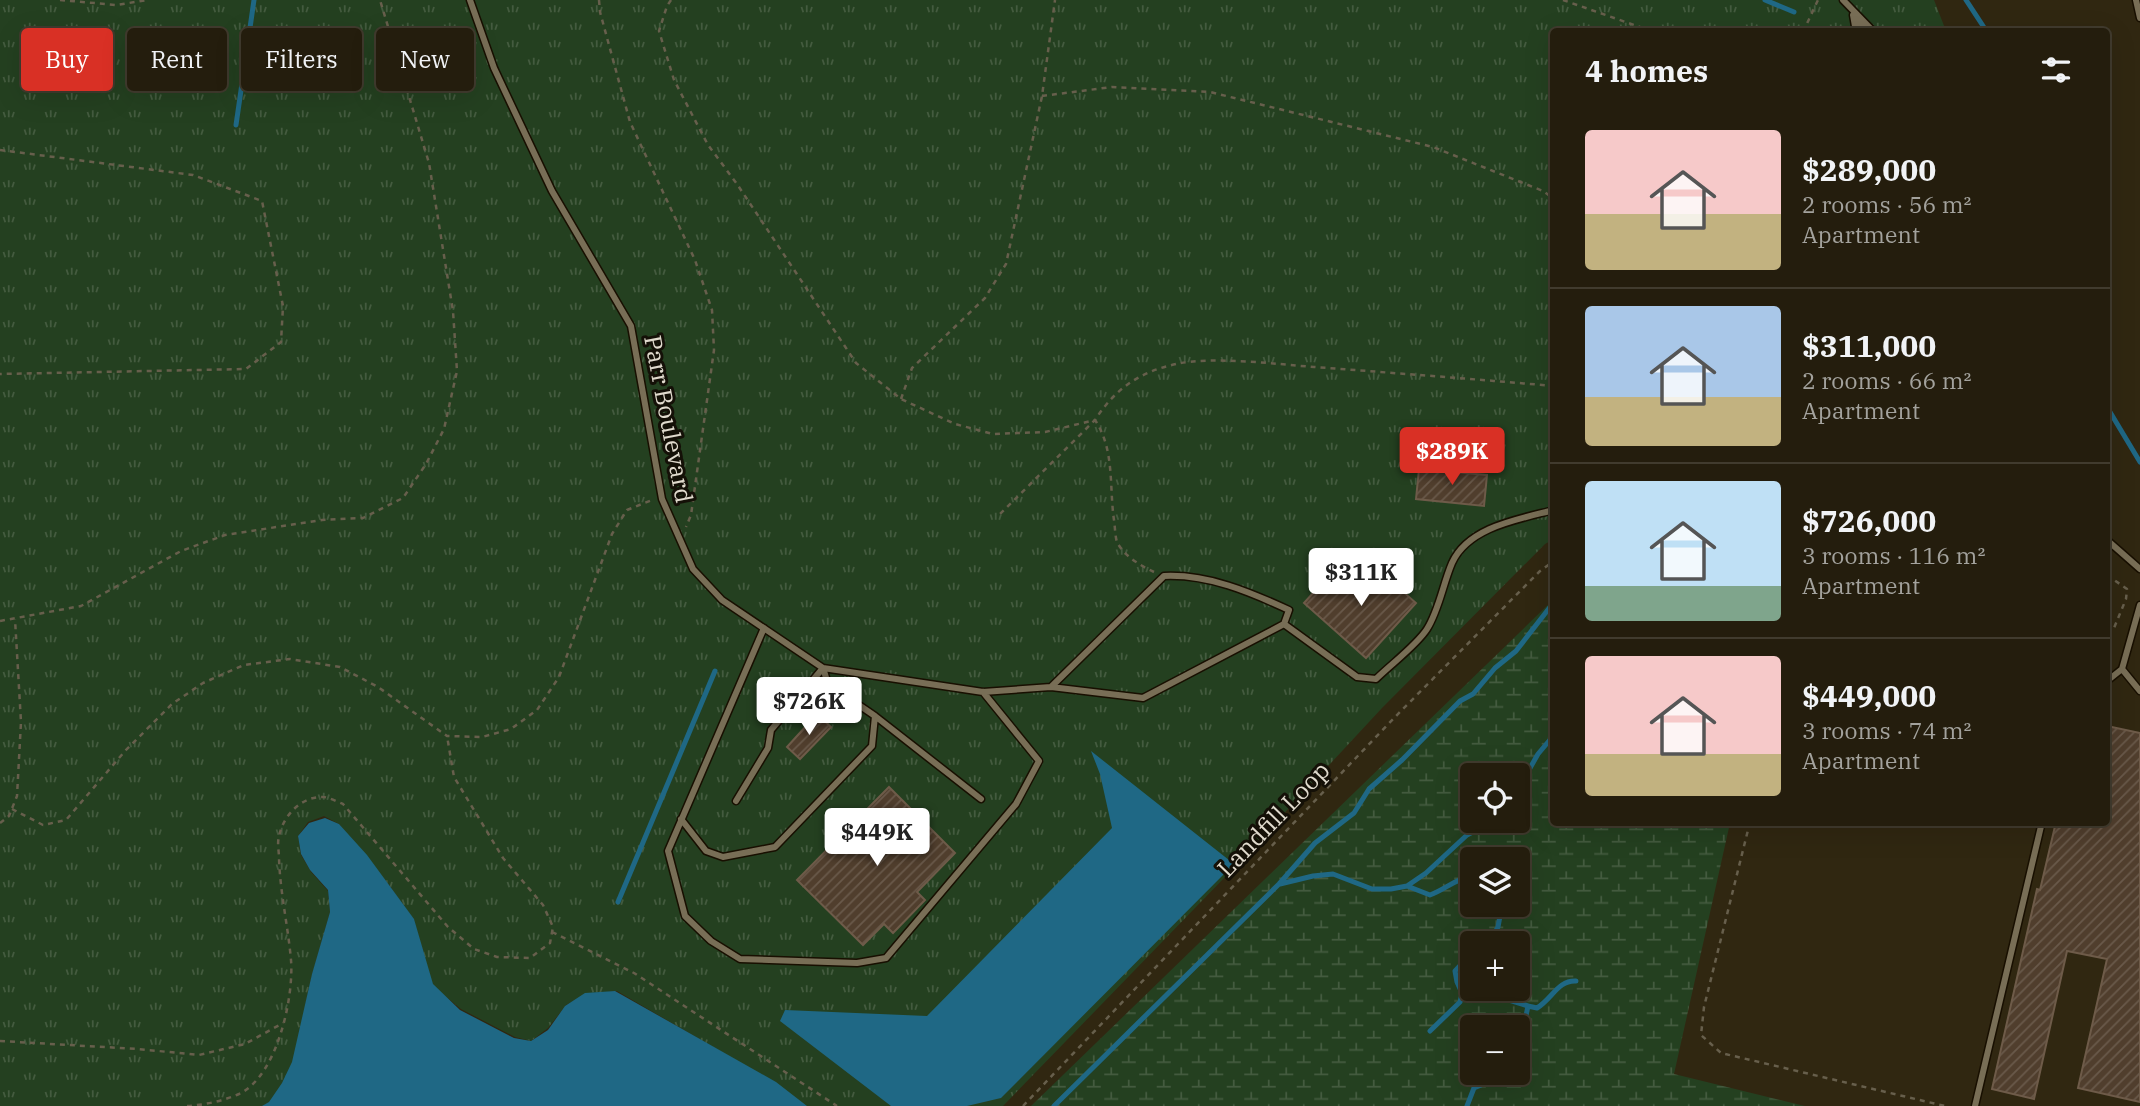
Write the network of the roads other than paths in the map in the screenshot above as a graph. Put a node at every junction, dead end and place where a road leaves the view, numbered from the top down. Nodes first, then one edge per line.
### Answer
1 (470, 0) edge
2 (1843, 0) edge
3 (2136, 0) edge
4 (1851, 6) junction
5 (2140, 18) edge
6 (1857, 28) edge
7 (1862, 28) edge
8 (1869, 28) edge
9 (1550, 511) edge
10 (2110, 543) edge
11 (2140, 569) edge
12 (2140, 606) edge
13 (1284, 624) junction
14 (764, 628) junction
15 (822, 668) junction
16 (2122, 669) junction
17 (2110, 679) edge
18 (1051, 687) junction
19 (2140, 691) edge
20 (983, 692) junction
21 (875, 716) junction
22 (981, 799) dead end
23 (736, 801) dead end
24 (681, 819) junction
25 (2041, 826) edge
26 (1975, 1106) edge

1 - 14 lane, Parr Boulevard
2 - 4 lane
3 - 5 lane
4 - 6 lane
4 - 7 lane
4 - 8 lane
9 - 13 lane
10 - 11 lane
12 - 16 lane
13 - 18 lane, Parr Boulevard
13 - 18 lane
14 - 15 lane, Parr Boulevard
14 - 24 lane
15 - 20 lane, Parr Boulevard
15 - 21 lane
15 - 23 lane
16 - 17 lane
16 - 19 lane
18 - 20 lane, Parr Boulevard
20 - 24 lane
21 - 22 lane
21 - 24 lane
25 - 26 lane

